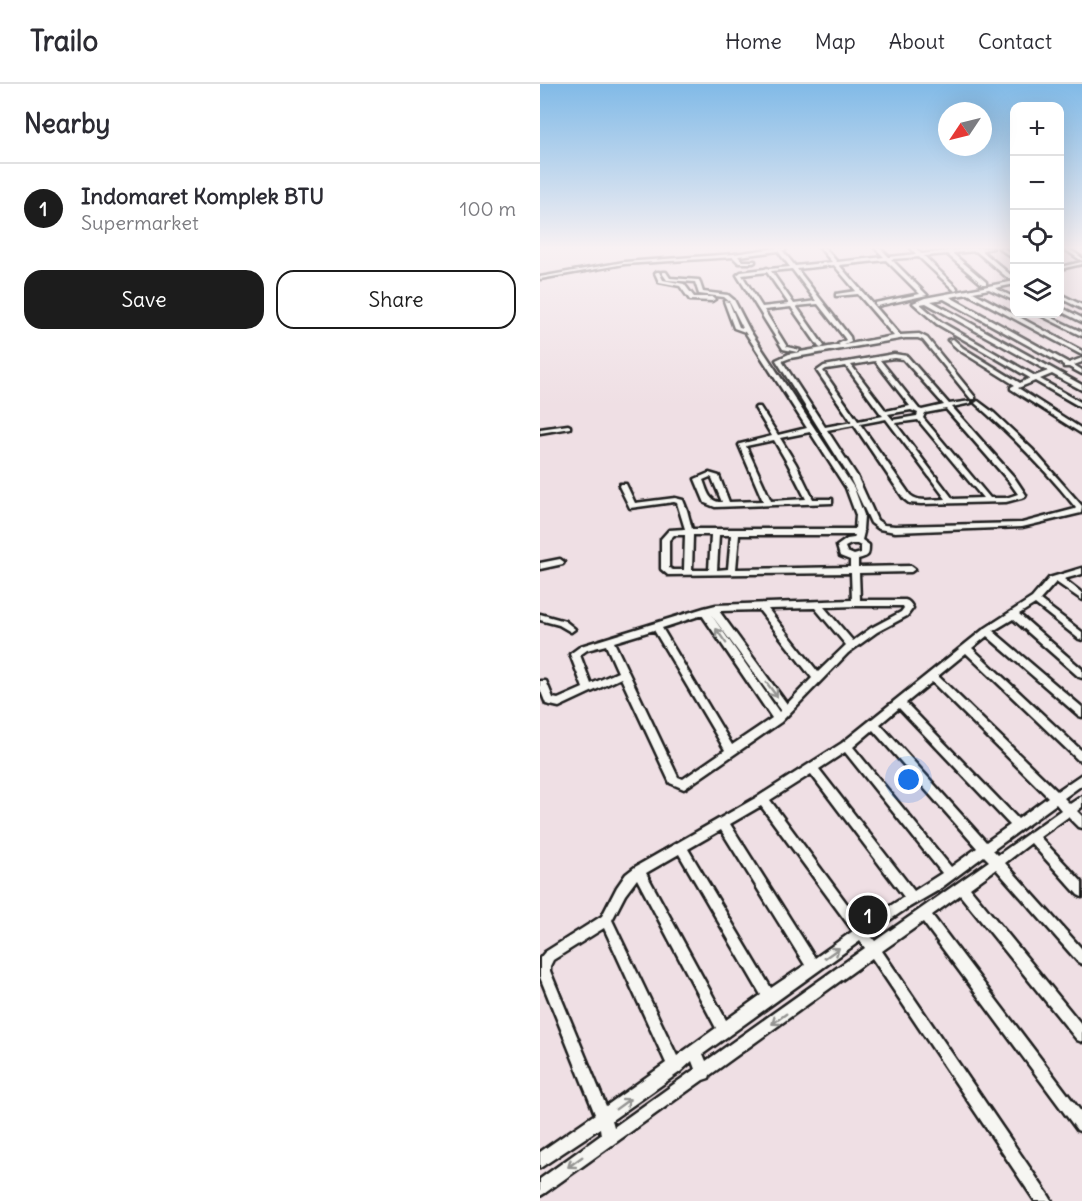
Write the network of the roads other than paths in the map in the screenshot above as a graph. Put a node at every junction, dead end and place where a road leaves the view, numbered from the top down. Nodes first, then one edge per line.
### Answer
1 (714, 300) edge
2 (756, 300) edge
3 (789, 300) edge
4 (868, 300) edge
5 (873, 300) edge
6 (904, 300) edge
7 (920, 300) edge
8 (930, 300) edge
9 (951, 300) edge
10 (984, 300) edge
11 (1068, 300) edge
12 (729, 301) joint
13 (819, 302) joint
14 (877, 304) junction
15 (793, 306) junction
16 (1082, 307) edge
17 (762, 309) junction
18 (1064, 311) edge
19 (1049, 318) edge
20 (1082, 320) edge
21 (1082, 334) edge
22 (901, 336) junction
23 (951, 340) dead end
24 (821, 346) junction
25 (1082, 352) edge
26 (876, 359) junction
27 (1082, 360) edge
28 (847, 364) junction
29 (1069, 365) junction
30 (1051, 371) junction
31 (1082, 372) edge
32 (1034, 378) junction
33 (1018, 384) junction
34 (1082, 388) edge
35 (974, 401) junction
36 (947, 406) junction
37 (1082, 406) edge
38 (758, 408) dead end
39 (919, 413) junction
40 (887, 417) junction
41 (855, 423) junction
42 (568, 427) dead end
43 (812, 429) junction
44 (823, 429) junction
45 (540, 431) edge
46 (1082, 432) edge
47 (774, 436) junction
48 (623, 486) dead end
49 (988, 500) junction
50 (829, 501) dead end
51 (951, 501) junction
52 (810, 502) junction
53 (768, 503) junction
54 (726, 504) dead end
55 (689, 531) junction
56 (715, 531) junction
57 (735, 532) junction
58 (859, 537) junction
59 (854, 558) junction
60 (560, 562) dead end
61 (540, 566) edge
62 (911, 569) dead end
63 (853, 571) junction
64 (1082, 571) edge
65 (713, 572) junction
66 (732, 572) junction
67 (688, 573) junction
68 (1057, 578) junction
69 (1082, 597) edge
70 (1035, 600) junction
71 (856, 603) junction
72 (760, 606) junction
73 (818, 606) junction
74 (709, 610) junction
75 (1012, 614) junction
76 (540, 616) edge
77 (656, 626) junction
78 (572, 629) dead end
79 (987, 631) junction
80 (1082, 637) edge
81 (608, 640) junction
82 (852, 646) junction
83 (966, 648) junction
84 (745, 661) junction
85 (624, 674) junction
86 (1082, 674) edge
87 (933, 676) junction
88 (818, 679) junction
89 (543, 684) dead end
90 (589, 690) junction
91 (900, 703) junction
92 (786, 710) junction
93 (1082, 713) edge
94 (778, 719) junction
95 (874, 724) junction
96 (846, 746) junction
97 (731, 752) junction
98 (1082, 757) edge
99 (812, 768) junction
100 (1082, 779) edge
101 (1055, 797) junction
102 (763, 799) junction
103 (1082, 801) edge
104 (1069, 810) junction
105 (722, 822) junction
106 (1082, 823) edge
107 (1017, 825) junction
108 (1032, 836) junction
109 (681, 847) junction
110 (986, 848) junction
111 (997, 861) junction
112 (639, 871) junction
113 (950, 874) junction
114 (933, 887) junction
115 (962, 888) junction
116 (1082, 891) edge
117 (912, 898) junction
118 (944, 900) junction
119 (925, 915) junction
120 (606, 920) junction
121 (861, 933) junction
122 (874, 950) junction
123 (1082, 958) edge
124 (813, 966) junction
125 (769, 997) junction
126 (724, 1030) junction
127 (1082, 1035) edge
128 (695, 1052) junction
129 (675, 1067) junction
130 (704, 1073) junction
131 (604, 1118) junction
132 (1082, 1125) edge
133 (609, 1137) junction
134 (540, 1161) edge
135 (540, 1188) edge
136 (1044, 1201) edge

1 - 12 street
2 - 17 street
3 - 15 street
4 - 22 street
5 - 14 street
6 - 14 street
7 - 32 street
8 - 30 street
9 - 29 street
10 - 25 street
11 - 16 street
12 - 43 street
13 - 15 street
13 - 24 street
14 - 22 street
15 - 17 street
15 - 24 street
17 - 24 street
18 - 20 street
19 - 21 street
22 - 35 street
22 - 44 street
23 - 33 street
26 - 28 street
26 - 36 street
26 - 39 street
27 - 29 street
28 - 40 street
28 - 41 street
29 - 30 street
29 - 31 street
30 - 32 street
30 - 34 street
32 - 33 street
32 - 37 street
33 - 46 street
35 - 36 street
35 - 44 street
36 - 39 street
36 - 49 street
38 - 47 street
39 - 40 street
39 - 40 street
39 - 49 street
40 - 41 street
40 - 51 street
41 - 44 street
41 - 51 street
42 - 45 street
43 - 47 street
43 - 58 street
47 - 52 street
47 - 53 street
48 - 55 street
49 - 51 street
50 - 52 street
52 - 53 street
53 - 54 street
55 - 56 street
55 - 67 street
55 - 67 street
56 - 57 street
56 - 65 street
57 - 58 street
57 - 66 street
58 - 59 street
58 - 59 street
59 - 63 street
60 - 61 street
62 - 63 street
63 - 66 street
63 - 71 street
64 - 68 street
65 - 66 street
65 - 67 street
68 - 69 street
68 - 70 street
70 - 75 street
70 - 80 street
71 - 73 street
71 - 82 street
72 - 73 street
72 - 74 street
72 - 88 street
73 - 82 street
74 - 77 street
74 - 84 street
75 - 79 street
75 - 86 street
76 - 78 street
77 - 81 street
77 - 97 street
79 - 83 street
79 - 93 street
81 - 85 street
81 - 90 street
82 - 88 street
83 - 87 street
83 - 98 street
84 -> 92 street
84 - 94 street
85 - 90 street
85 - 97 street
87 - 91 street
87 - 101 street
88 - 92 street
89 - 90 street
91 - 95 street
91 - 107 street
92 - 94 street
94 - 97 street
95 - 96 street
95 - 110 street
96 - 99 street
96 - 113 street
99 - 102 street
99 - 117 street
100 - 101 street
101 - 104 street
101 - 107 street
102 - 105 street
102 - 121 street
103 - 104 street
104 - 106 street
104 - 108 street
105 - 109 street
105 - 124 street
107 - 110 street
108 - 111 street
108 - 116 street
109 - 112 street
109 - 125 street
110 - 111 street
110 - 113 street
111 - 115 street
111 - 123 street
112 - 120 street
112 - 126 street
113 - 114 street
114 - 117 street
114 - 118 street
115 - 118 street
115 - 127 street
117 - 121 street
118 - 119 street
119 - 122 street
119 - 132 street
120 - 129 street
120 - 131 street
121 - 122 street
124 -> 121 street
122 -> 130 street
122 - 136 street
124 - 125 street
125 - 126 street
126 - 128 street
128 - 129 street
128 - 130 street
131 -> 129 street
130 - 133 street
131 - 133 street
131 - 134 street
133 -> 135 street

